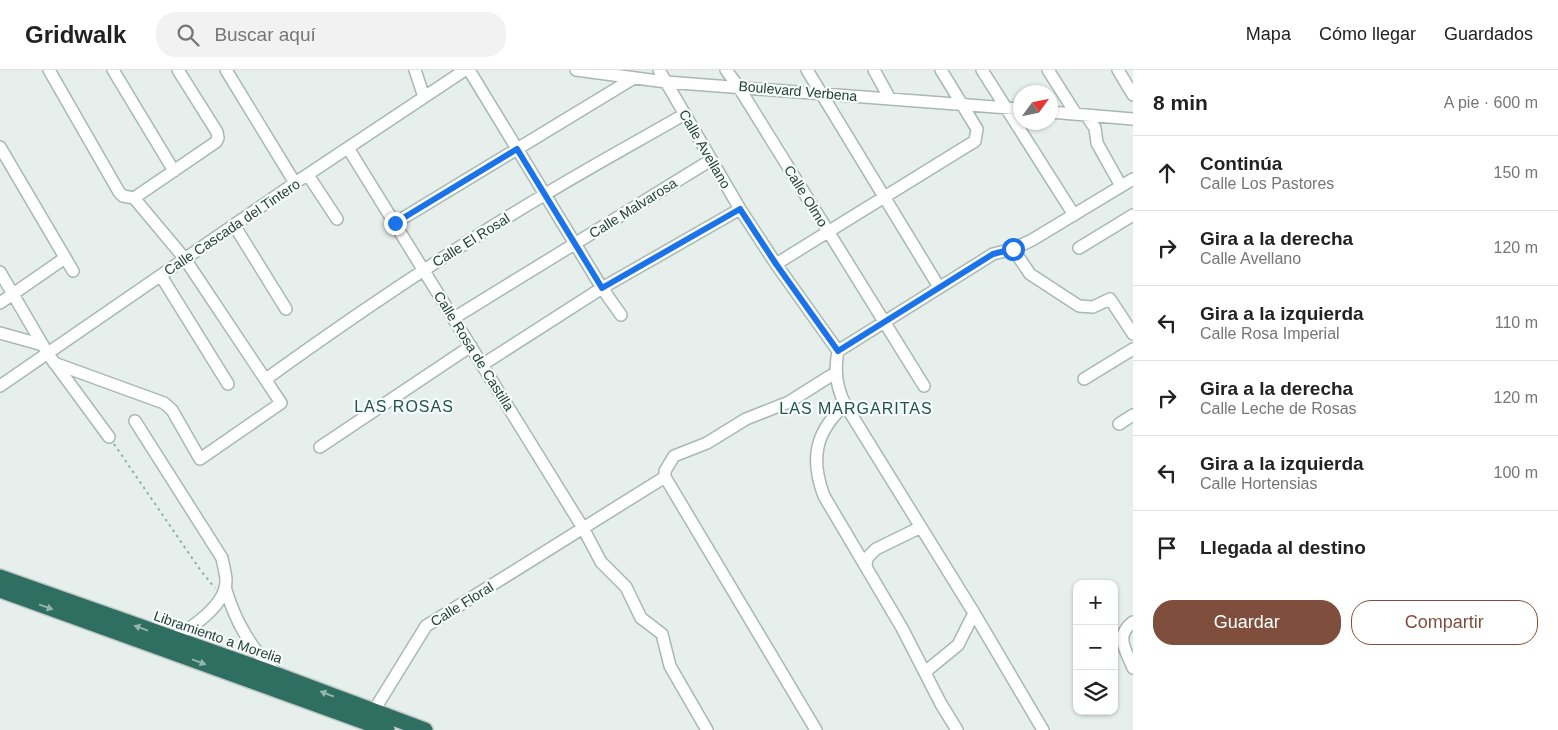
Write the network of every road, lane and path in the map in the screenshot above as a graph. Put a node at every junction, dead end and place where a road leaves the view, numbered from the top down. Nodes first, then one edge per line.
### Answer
1 (49, 70) edge
2 (113, 70) edge
3 (178, 70) edge
4 (226, 70) edge
5 (415, 70) edge
6 (465, 70) edge
7 (469, 70) edge
8 (576, 70) edge
9 (658, 70) edge
10 (726, 70) edge
11 (807, 70) edge
12 (874, 70) edge
13 (941, 70) edge
14 (982, 70) edge
15 (1048, 70) edge
16 (1118, 70) edge
17 (634, 78) junction
18 (666, 82) junction
19 (738, 86) junction
20 (821, 93) junction
21 (1133, 95) edge
22 (424, 97) junction
23 (890, 99) junction
24 (962, 104) junction
25 (1005, 108) junction
26 (1013, 109) edge
27 (1058, 113) edge
28 (685, 114) junction
29 (1081, 114) junction
30 (1133, 118) edge
31 (0, 147) edge
32 (348, 148) junction
33 (517, 149) junction
34 (711, 160) junction
35 (174, 171) junction
36 (308, 175) junction
37 (1133, 179) edge
38 (295, 183) junction
39 (1121, 186) junction
40 (545, 194) junction
41 (134, 198) junction
42 (885, 198) junction
43 (740, 209) junction
44 (1074, 215) junction
45 (1133, 215) edge
46 (337, 219) dead end
47 (395, 223) junction
48 (234, 225) junction
49 (828, 232) junction
50 (575, 244) junction
51 (1079, 248) dead end
52 (1013, 249) junction
53 (65, 258) junction
54 (185, 259) junction
55 (776, 264) junction
56 (424, 270) junction
57 (73, 271) dead end
58 (0, 272) edge
59 (161, 276) junction
60 (939, 287) junction
61 (602, 288) junction
62 (12, 294) junction
63 (1, 301) edge
64 (286, 309) dead end
65 (24, 314) junction
66 (621, 315) dead end
67 (454, 318) junction
68 (885, 322) junction
69 (0, 333) edge
70 (1133, 334) edge
71 (471, 346) junction
72 (1133, 349) edge
73 (838, 351) junction
74 (48, 354) junction
75 (482, 365) junction
76 (835, 373) junction
77 (266, 379) junction
78 (1084, 379) dead end
79 (228, 384) dead end
80 (0, 386) edge
81 (924, 386) dead end
82 (845, 405) junction
83 (1133, 415) edge
84 (135, 421) dead end
85 (1119, 424) dead end
86 (109, 437) joint
87 (320, 447) dead end
88 (665, 477) junction
89 (921, 527) junction
90 (583, 528) junction
91 (866, 566) junction
92 (0, 577) edge
93 (0, 590) edge
94 (223, 591) junction
95 (974, 613) junction
96 (1133, 622) edge
97 (172, 638) junction
98 (1133, 668) edge
99 (925, 672) junction
100 (278, 675) junction
101 (373, 712) junction
102 (387, 730) edge
103 (425, 730) edge
104 (707, 730) edge
105 (816, 730) edge
106 (957, 730) edge
107 (1043, 730) edge

1 - 41 street
2 - 35 street
3 - 35 street
4 - 38 street
5 - 22 street
6 - 22 street, Calle Cascada del Tintero
7 - 33 street
8 - 17 street, Boulevard Verbena
9 - 18 street, Calle Avellano
10 - 19 street, Calle Olmo
11 - 20 street
12 - 23 street
13 - 24 street
14 - 25 street
15 - 29 street
16 - 21 street
17 - 18 street, Boulevard Verbena
17 - 33 street
18 - 19 street, Boulevard Verbena
18 - 28 street, Calle Avellano
19 - 20 street, Boulevard Verbena
19 - 49 street, Calle Olmo
20 - 23 street, Boulevard Verbena
20 - 42 street
22 - 32 street, Calle Cascada del Tintero
23 - 24 street, Boulevard Verbena
24 - 25 street, Boulevard Verbena
24 - 42 street
25 - 26 street, Boulevard Verbena
25 - 44 street
27 - 29 street
28 - 34 street, Calle Avellano
28 - 40 street, Calle El Rosal
29 - 30 street
29 - 39 street
31 - 53 street
32 - 36 street, Calle Cascada del Tintero
32 - 47 street, Calle Rosa de Castilla
33 - 40 street
33 - 47 street
34 - 43 street, Calle Avellano
34 - 50 street, Calle Malvarosa
35 - 41 street
36 - 38 street, Calle Cascada del Tintero
36 - 46 street
37 - 39 street
38 - 48 street, Calle Cascada del Tintero
39 - 44 street
40 - 50 street
40 - 56 street, Calle El Rosal
41 - 54 street
42 - 49 street
42 - 60 street
43 - 55 street, Calle Avellano
43 - 61 street
44 - 52 street
45 - 51 street
47 - 56 street, Calle Rosa de Castilla
48 - 54 street, Calle Cascada del Tintero
48 - 64 street
49 - 55 street
49 - 68 street, Calle Olmo
50 - 61 street
50 - 67 street, Calle Malvarosa
52 - 60 street
52 - 70 street
53 - 57 street
53 - 62 street
54 - 59 street, Calle Cascada del Tintero
54 - 77 street
55 - 73 street, Calle Avellano
56 - 67 street, Calle Rosa de Castilla
56 - 77 street, Calle El Rosal
58 - 62 street
59 - 74 street, Calle Cascada del Tintero
59 - 79 street
60 - 68 street
61 - 66 street
61 - 75 street
62 - 63 street
62 - 65 street
63 - 65 street
65 - 74 street
67 - 71 street, Calle Rosa de Castilla
68 - 73 street
68 - 81 street, Calle Olmo
69 - 74 street
71 - 75 street, Calle Rosa de Castilla
71 - 87 street
72 - 78 street
73 - 76 street
74 - 77 street
74 - 80 street, Calle Cascada del Tintero
74 - 86 street
75 - 90 street, Calle Rosa de Castilla
76 - 82 street
76 - 88 street
82 - 89 street
82 - 91 street
83 - 85 street
84 - 94 street
86 - 94 path
88 - 90 street, Calle Floral
88 - 105 street
89 - 91 street
89 - 95 street
90 - 101 street, Calle Floral
90 - 104 street, Calle Rosa de Castilla
91 - 99 street
97 -> 92 highway, Libramiento a Morelia
93 -> 102 highway
94 - 97 street
94 - 100 street
95 - 99 street
95 - 107 street
96 - 98 street
97 - 100 highway, Libramiento a Morelia
99 - 106 street
101 -> 100 highway, Libramiento a Morelia
101 - 103 highway, Libramiento a Morelia

